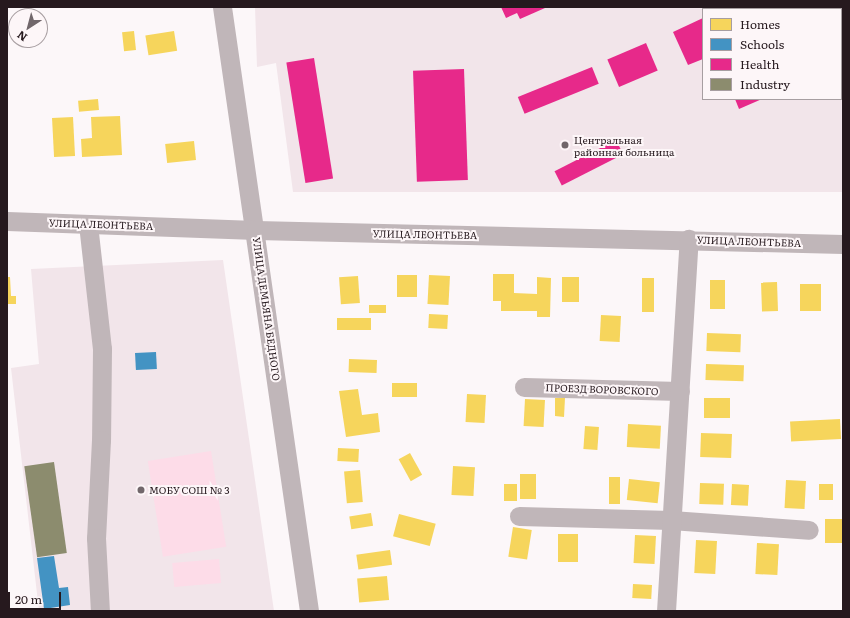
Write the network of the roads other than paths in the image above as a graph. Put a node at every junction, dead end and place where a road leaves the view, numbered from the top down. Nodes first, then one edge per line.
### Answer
1 (222, 7) edge
2 (7, 221) edge
3 (88, 224) junction
4 (256, 230) junction
5 (689, 239) junction
6 (843, 244) edge
7 (524, 387) dead end
8 (680, 391) junction
9 (519, 516) dead end
10 (671, 520) junction
11 (810, 530) dead end
12 (100, 611) edge
13 (309, 611) edge
14 (666, 611) edge

1 - 4 street, УЛИЦА ДЕМЬЯНА БЕДНОГО
2 - 3 street, УЛИЦА ЛЕОНТЬЕВА
3 - 4 street, УЛИЦА ЛЕОНТЬЕВА
3 - 12 street
4 - 5 street, УЛИЦА ЛЕОНТЬЕВА
4 - 13 street, УЛИЦА ДЕМЬЯНА БЕДНОГО
5 - 6 street, УЛИЦА ЛЕОНТЬЕВА
5 - 8 street
7 - 8 street, ПРОЕЗД ВОРОВСКОГО
8 - 10 street
9 - 10 street
10 - 11 street
10 - 14 street

